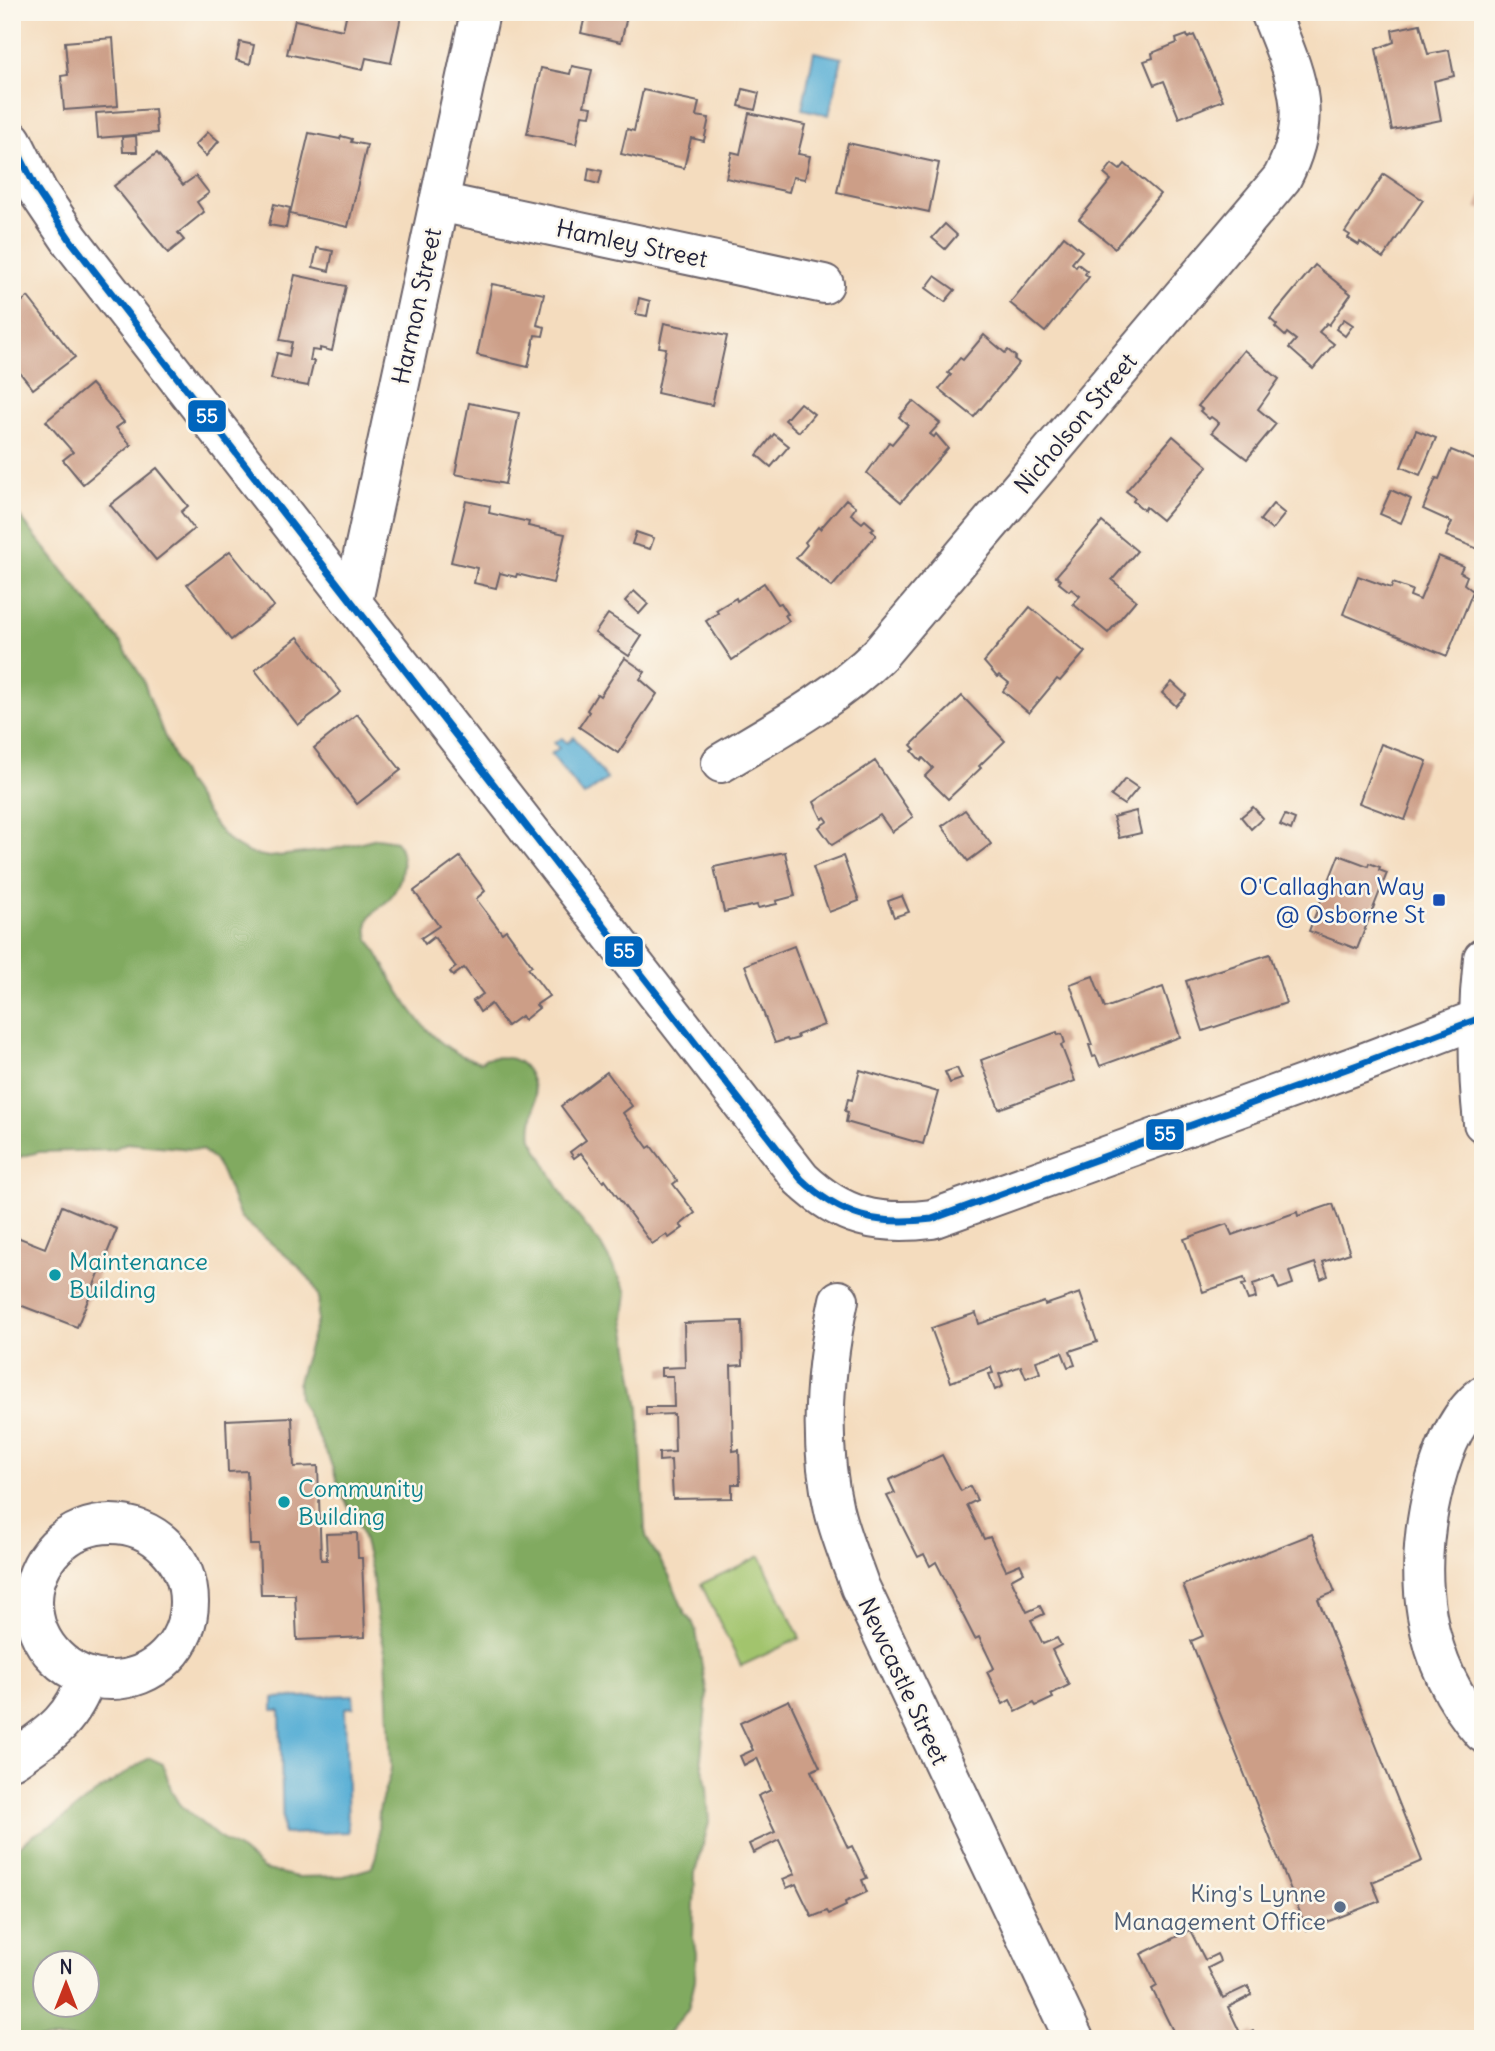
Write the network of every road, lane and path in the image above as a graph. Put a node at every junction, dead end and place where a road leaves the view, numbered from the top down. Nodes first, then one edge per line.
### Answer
1 (480, 12) edge
2 (1269, 12) edge
3 (12, 140) edge
4 (439, 202) junction
5 (824, 284) dead end
6 (354, 601) junction
7 (721, 762) dead end
8 (1483, 958) edge
9 (1481, 1018) edge
10 (1483, 1123) edge
11 (839, 1300) dead end
12 (1483, 1395) edge
13 (88, 1677) junction
14 (1483, 1733) edge
15 (12, 1759) edge
16 (1074, 2039) edge

1 - 4 street, Harmon Street
2 - 7 street, Nicholson Street
3 - 6 street
4 - 5 street, Hamley Street
4 - 6 street, Harmon Street
6 - 9 street
8 - 9 street
9 - 10 street
11 - 16 street, Newcastle Street
12 - 14 street
13 - 13 street
13 - 15 street

